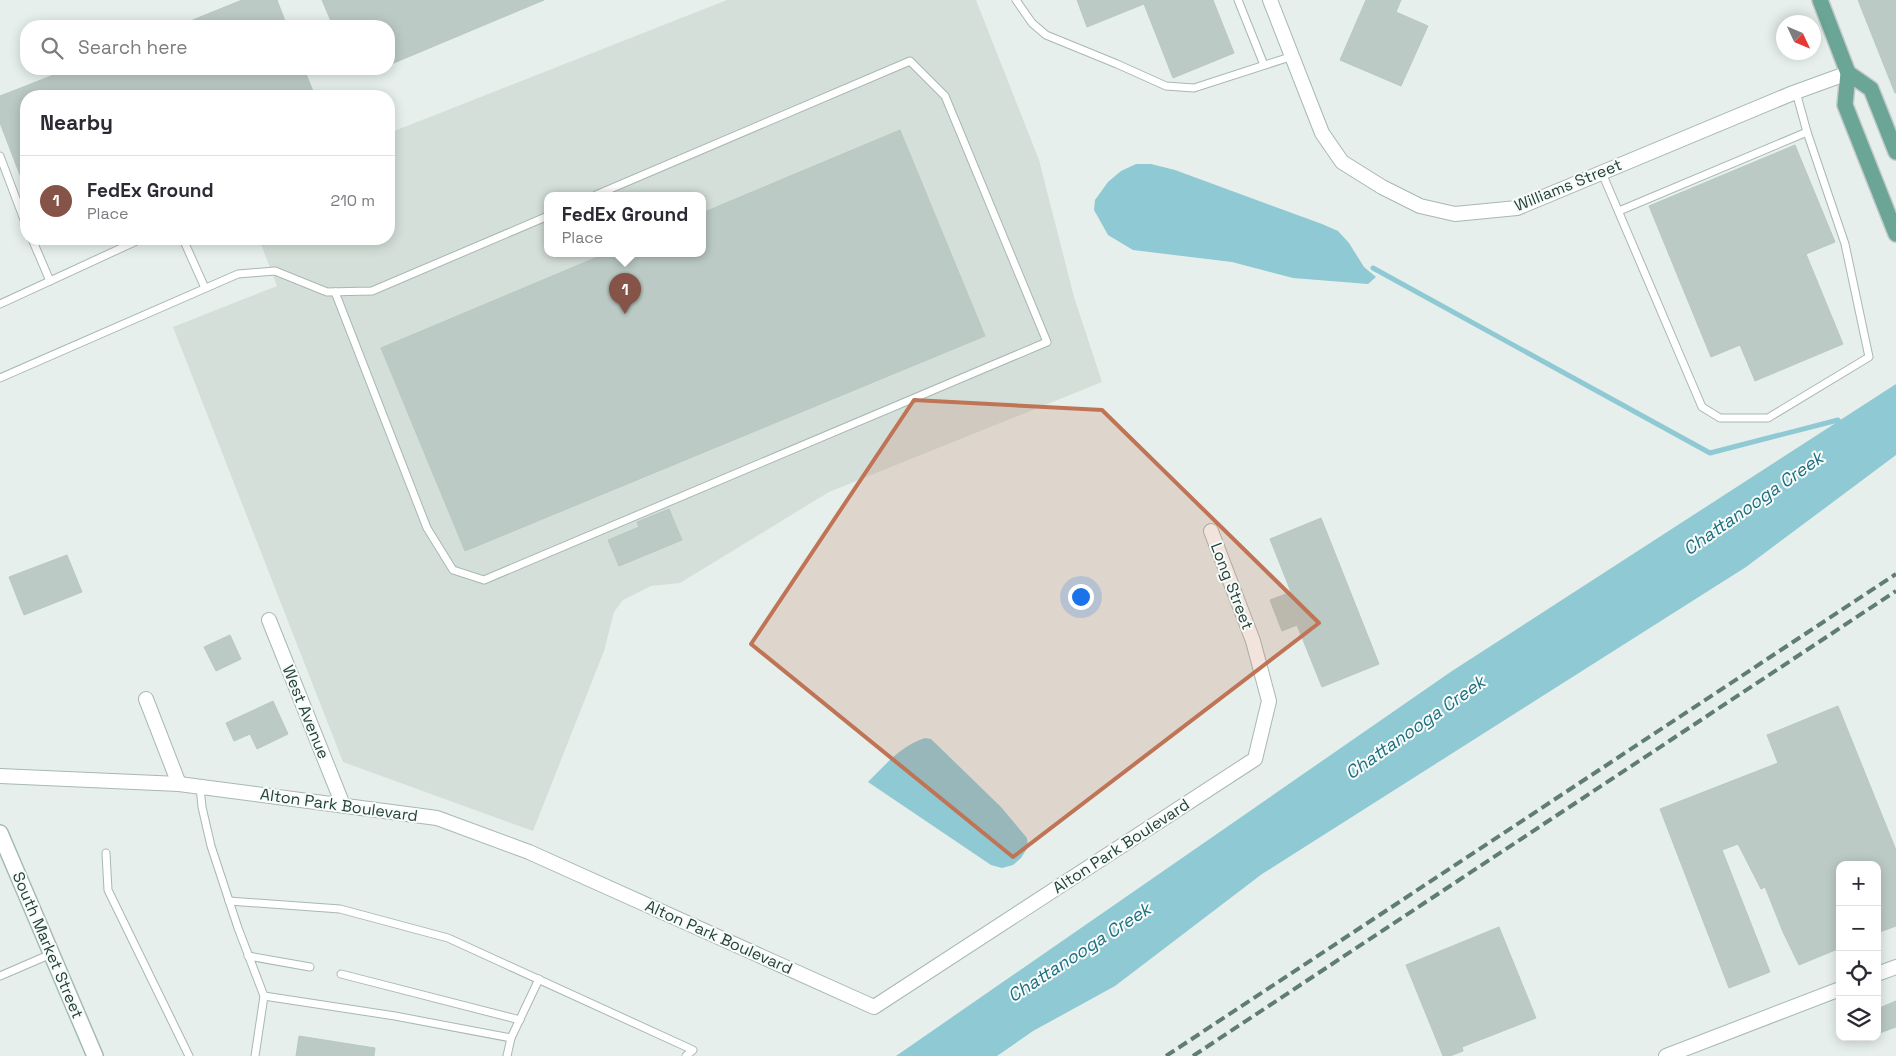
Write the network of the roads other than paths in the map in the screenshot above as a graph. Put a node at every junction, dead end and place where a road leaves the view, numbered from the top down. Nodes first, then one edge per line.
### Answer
1 (1016, 0) edge
2 (1238, 0) edge
3 (1270, 0) edge
4 (1820, 0) edge
5 (1293, 56) junction
6 (1264, 66) junction
7 (1848, 73) junction
8 (1796, 92) junction
9 (1807, 132) junction
10 (1896, 152) edge
11 (0, 156) edge
12 (1602, 172) junction
13 (603, 192) edge
14 (20, 209) edge
15 (1619, 211) junction
16 (544, 218) edge
17 (1896, 234) edge
18 (35, 245) edge
19 (128, 245) edge
20 (186, 245) edge
21 (50, 281) junction
22 (205, 288) junction
23 (335, 292) junction
24 (0, 304) edge
25 (0, 378) edge
26 (1211, 532) dead end
27 (269, 620) dead end
28 (1253, 641) joint
29 (146, 698) dead end
30 (0, 776) edge
31 (179, 784) junction
32 (200, 787) junction
33 (343, 805) junction
34 (0, 833) edge
35 (106, 853) dead end
36 (229, 901) junction
37 (52, 954) junction
38 (248, 956) junction
39 (310, 967) dead end
40 (1896, 967) edge
41 (1881, 973) edge
42 (341, 974) dead end
43 (0, 976) edge
44 (539, 979) junction
45 (1836, 991) edge
46 (264, 996) junction
47 (520, 1020) junction
48 (511, 1038) junction
49 (1695, 1051) edge
50 (95, 1056) edge
51 (189, 1056) edge
52 (255, 1056) edge
53 (507, 1056) edge
54 (686, 1056) edge
55 (1666, 1056) edge

1 - 6 lane
2 - 6 lane
3 - 5 street, Williams Street
4 - 7 main road
5 - 6 lane
5 - 12 street, Williams Street
7 - 8 street, Williams Street
7 - 10 main road
7 - 17 main road
8 - 9 lane
8 - 12 street, Williams Street
9 - 15 lane
9 - 15 lane
11 - 14 lane
12 - 15 lane
13 - 23 lane
16 - 23 lane
18 - 21 lane
19 - 21 lane
20 - 22 lane
21 - 24 lane
22 - 23 lane
22 - 25 lane
26 - 28 street, Long Street
27 - 33 street, West Avenue
28 - 33 street, Alton Park Boulevard
29 - 31 street
30 - 31 street, Alton Park Boulevard
31 - 32 street, Alton Park Boulevard
32 - 33 street, Alton Park Boulevard
32 - 36 lane
34 - 37 main road, South Market Street
35 - 51 lane
36 - 38 lane
36 - 44 lane
37 - 43 lane
37 - 50 main road, South Market Street
38 - 39 lane
38 - 46 lane
40 - 41 street
42 - 47 lane
44 - 47 lane
44 - 54 lane
45 - 49 street
46 - 48 lane
46 - 52 lane
47 - 48 lane
48 - 53 lane
49 - 55 street

